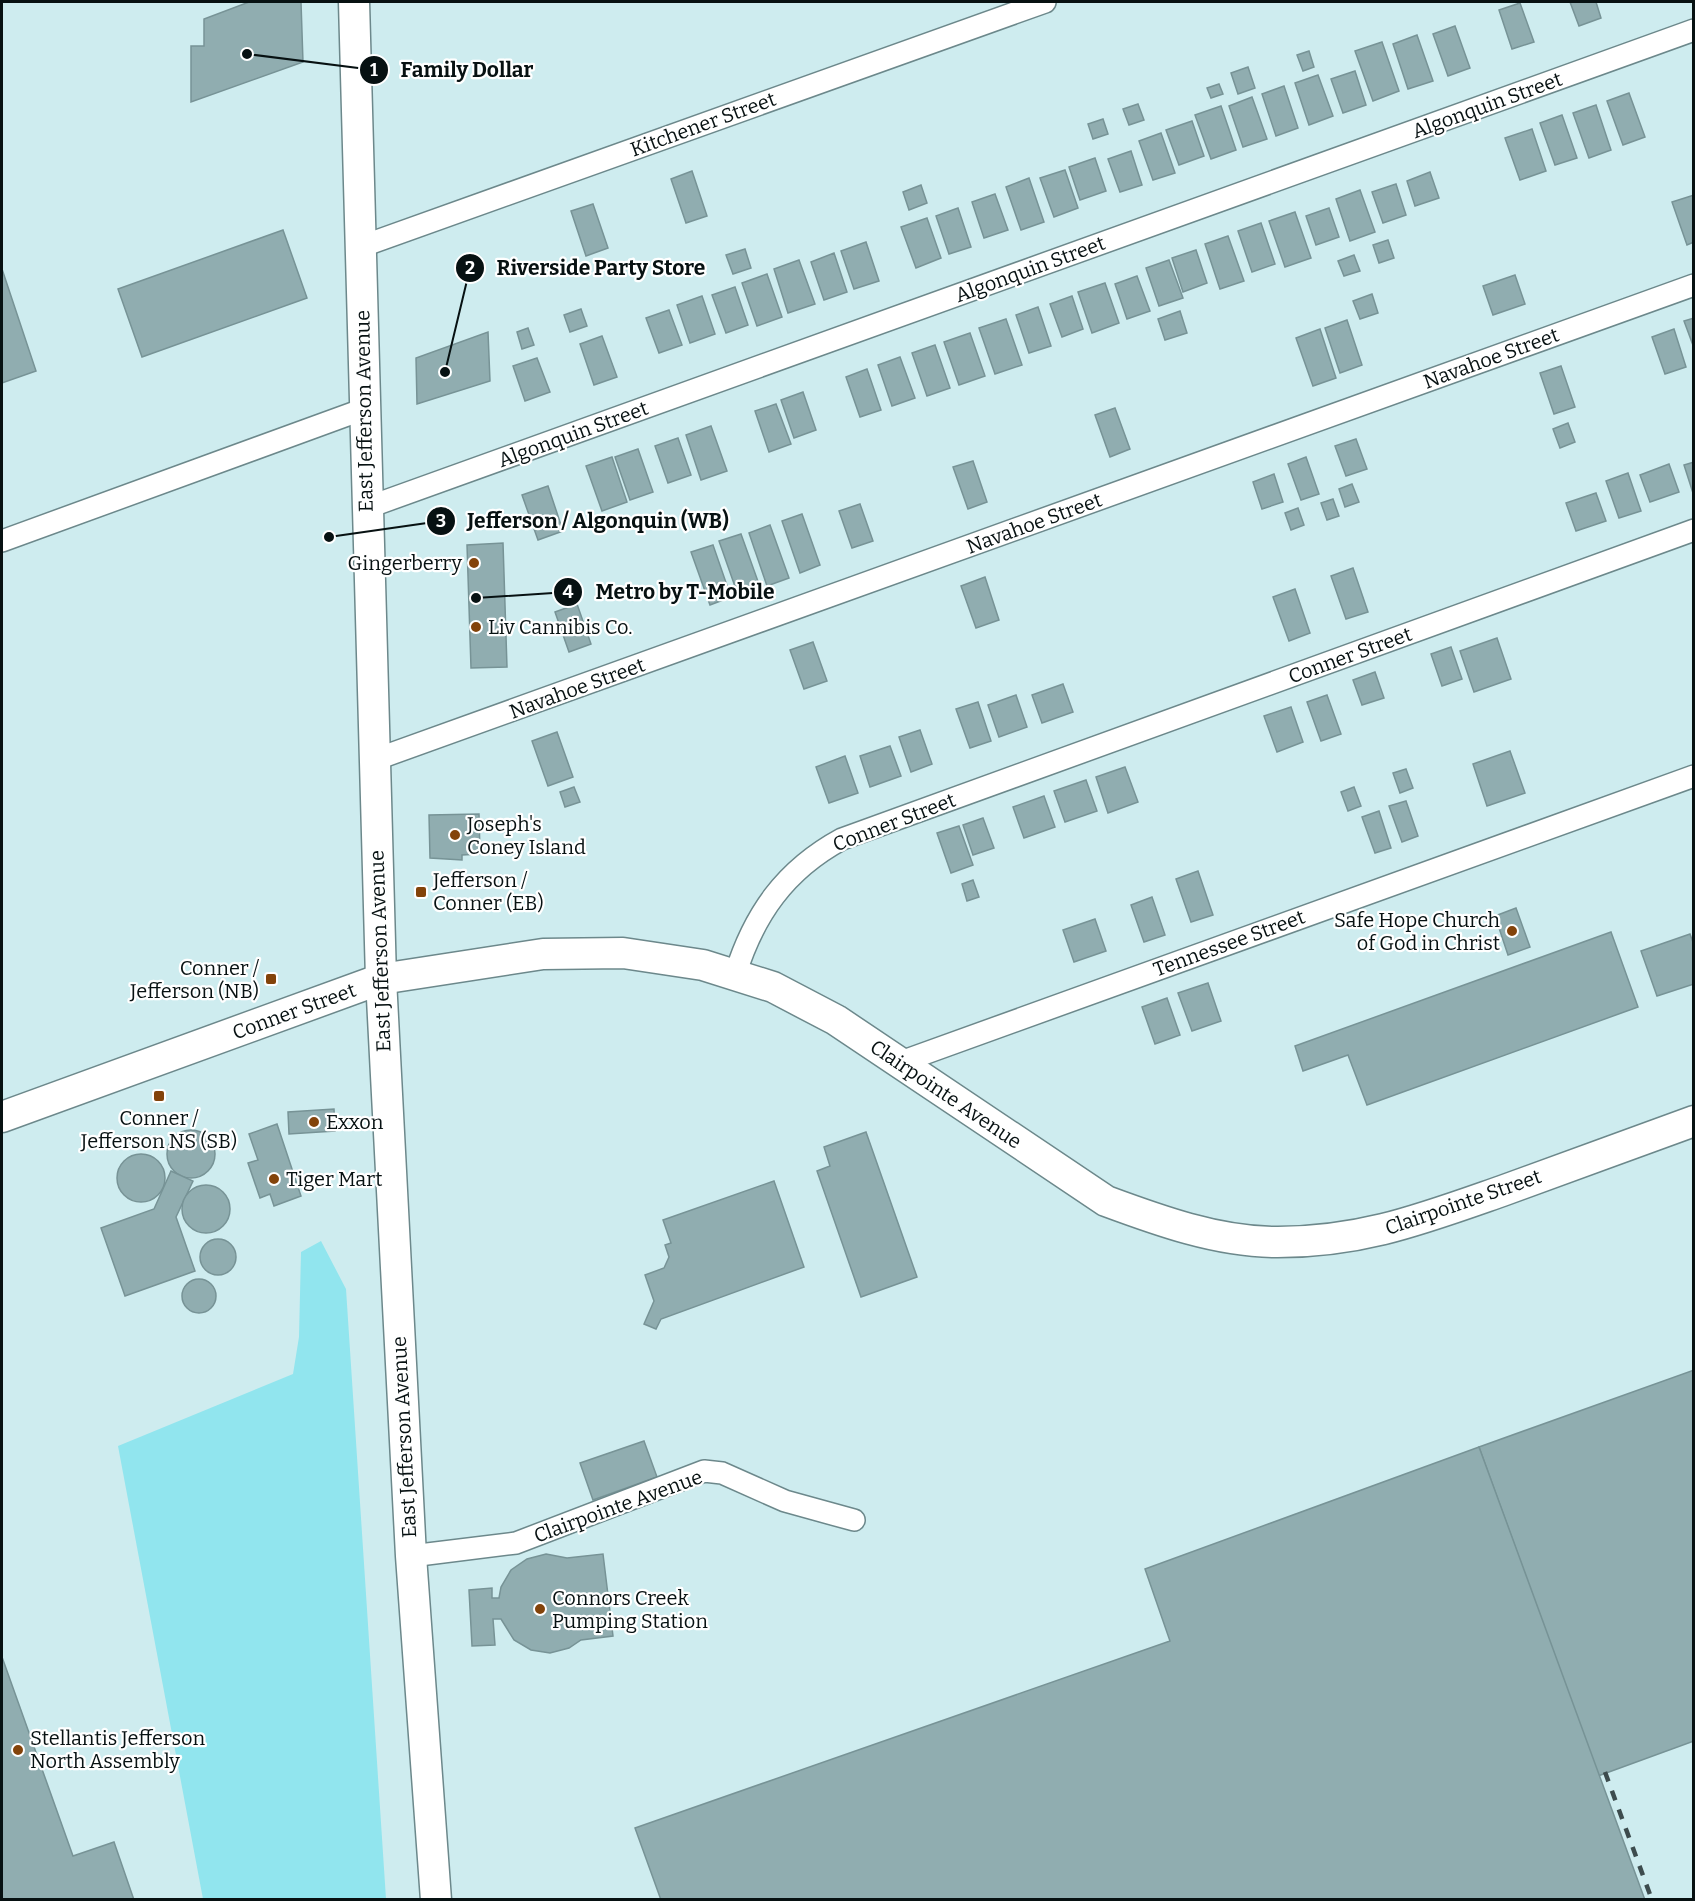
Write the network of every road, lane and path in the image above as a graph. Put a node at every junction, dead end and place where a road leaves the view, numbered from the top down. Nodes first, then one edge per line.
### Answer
1 (354, 2) edge
2 (1045, 2) edge
3 (1694, 30) edge
4 (360, 247) junction
5 (1694, 285) edge
6 (364, 409) junction
7 (366, 508) junction
8 (1694, 530) edge
9 (2, 541) edge
10 (374, 760) junction
11 (1694, 777) edge
12 (735, 975) junction
13 (381, 979) junction
14 (901, 1062) junction
15 (2, 1117) edge
16 (1694, 1120) edge
17 (1155, 1219) joint
18 (854, 1520) dead end
19 (411, 1556) junction
20 (436, 1899) edge

1 - 4 main road, East Jefferson Avenue
2 - 4 street, Kitchener Street
3 - 7 street, Algonquin Street
4 - 6 main road, East Jefferson Avenue
5 - 10 street, Navahoe Street
6 - 7 main road, East Jefferson Avenue
6 - 9 street
7 - 10 main road, East Jefferson Avenue
8 - 12 street, Conner Street
10 - 13 main road, East Jefferson Avenue
11 - 14 street, Tennessee Street
12 - 13 main road, Conner Street
12 - 14 main road, Clairpointe Avenue
13 - 15 main road, Conner Street
13 - 19 main road, East Jefferson Avenue
14 - 17 main road, Clairpointe Avenue
16 - 17 main road, Clairpointe Street
18 - 19 street, Clairpointe Avenue
19 - 20 main road, East Jefferson Avenue

